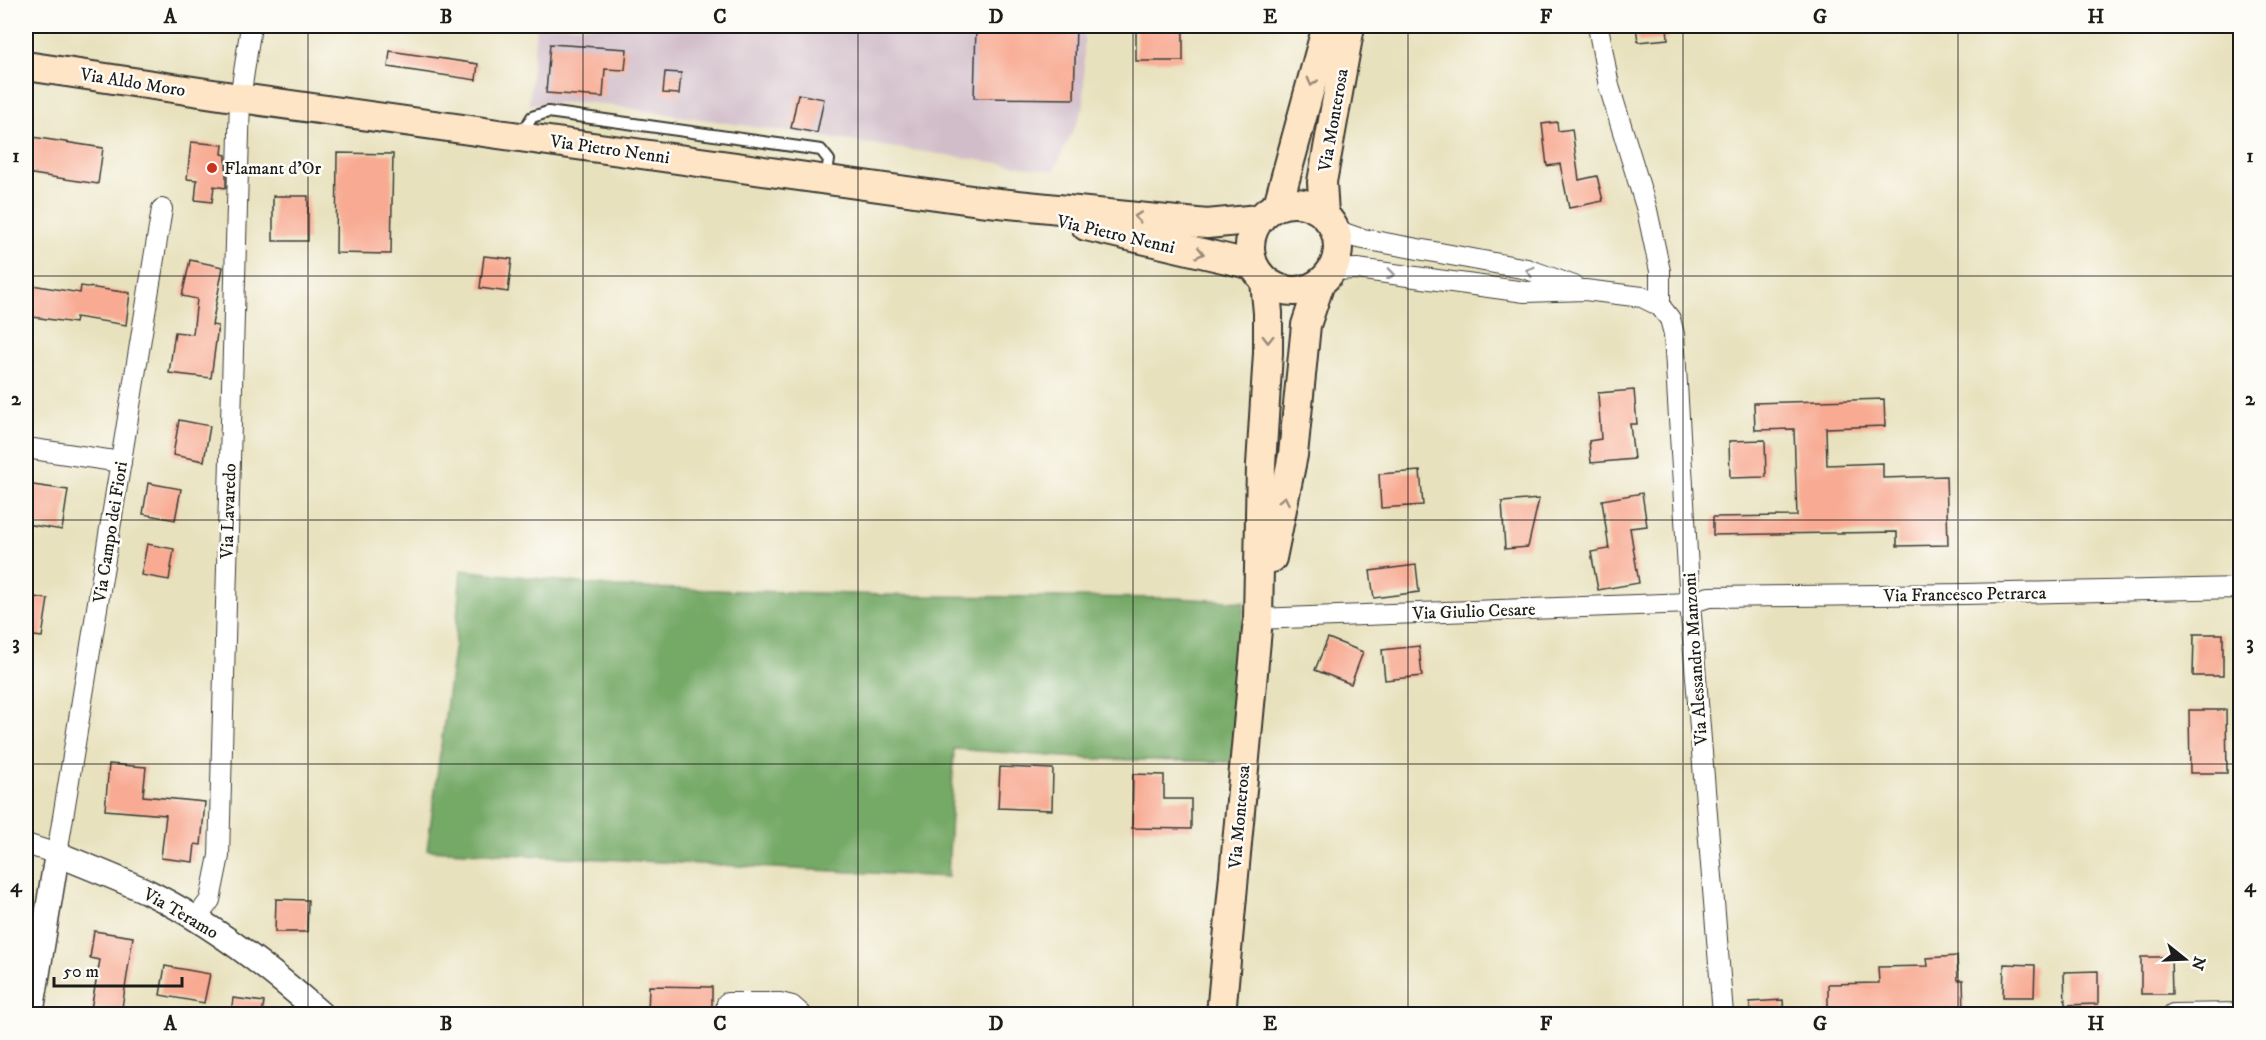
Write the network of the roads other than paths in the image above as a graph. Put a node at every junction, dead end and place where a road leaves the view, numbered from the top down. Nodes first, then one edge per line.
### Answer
1 (251, 26) edge
2 (1327, 26) edge
3 (1350, 26) edge
4 (1598, 26) edge
5 (26, 66) edge
6 (240, 98) junction
7 (979, 201) junction
8 (162, 210) dead end
9 (1268, 212) junction
10 (1330, 222) junction
11 (1259, 273) junction
12 (1326, 277) junction
13 (1586, 290) junction
14 (1660, 306) junction
15 (26, 448) edge
16 (121, 462) junction
17 (2241, 588) edge
18 (1690, 603) junction
19 (1258, 619) junction
20 (26, 844) edge
21 (57, 854) junction
22 (196, 919) junction
23 (2241, 1013) edge
24 (31, 1014) edge
25 (321, 1014) edge
26 (726, 1014) edge
27 (801, 1014) edge
28 (1221, 1014) edge
29 (1724, 1014) edge
30 (2173, 1014) edge

1 - 6 street, Via Lavaredo
2 -> 9 main road, Via Monterosa
3 - 10 main road, Via Monterosa
4 - 14 street
5 - 6 main road, Via Aldo Moro
6 - 7 main road, Via Pietro Nenni
6 - 22 street, Via Lavaredo
9 -> 7 main road, Via Pietro Nenni
7 -> 11 main road, Via Pietro Nenni
8 - 16 street, Via Campo dei Fiori
9 - 10 main road
9 - 11 main road
10 - 12 main road
13 -> 10 street
11 - 12 main road
11 -> 19 main road, Via Monterosa
12 -> 13 street
19 -> 12 main road, Via Monterosa
13 - 14 street
14 - 18 street, Via Alessandro Manzoni
15 - 16 street
16 - 21 street, Via Campo dei Fiori
17 - 18 street, Via Francesco Petrarca
18 - 19 street, Via Giulio Cesare
18 - 29 street, Via Alessandro Manzoni
19 - 28 main road, Via Monterosa
20 - 21 street
21 - 22 street, Via Teramo
21 - 24 street
22 - 25 street, Via Teramo
23 - 30 street
26 - 27 street

